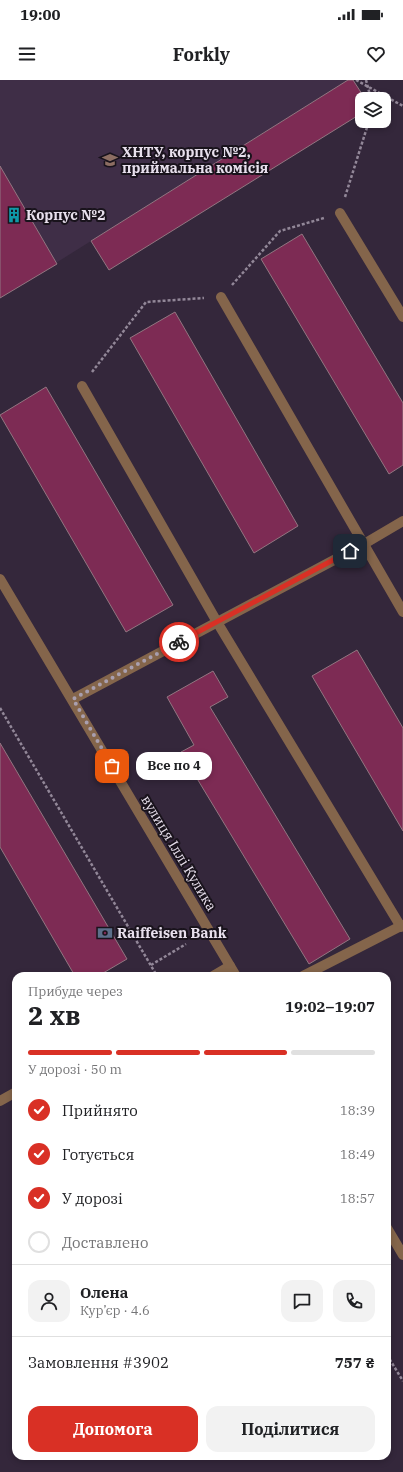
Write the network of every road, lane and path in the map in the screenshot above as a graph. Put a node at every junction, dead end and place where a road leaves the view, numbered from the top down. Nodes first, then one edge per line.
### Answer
1 (356, 80) edge
2 (366, 80) edge
3 (368, 87) junction
4 (369, 92) edge
5 (403, 106) edge
6 (367, 128) edge
7 (340, 213) junction
8 (221, 297) junction
9 (403, 317) edge
10 (82, 386) joint
11 (403, 521) edge
12 (364, 544) junction
13 (0, 579) edge
14 (403, 612) edge
15 (217, 622) junction
16 (73, 699) junction
17 (0, 708) edge
18 (402, 926) edge
19 (186, 944) dead end
20 (151, 965) junction
21 (230, 966) junction
22 (155, 972) edge
23 (220, 972) edge
24 (234, 972) edge
25 (311, 972) edge
26 (12, 1094) edge
27 (0, 1101) edge
28 (391, 1235) edge
29 (403, 1255) edge
30 (391, 1362) edge
31 (403, 1381) edge

1 - 3 path
2 - 3 path
3 - 4 path
3 - 5 path
6 - 7 path
7 - 8 path
7 - 9 street
8 - 10 path
8 - 12 street
10 - 15 street
11 - 12 street
12 - 14 street
12 - 15 street
13 - 16 street, вулиця Іллі Кулика
15 - 16 street
15 - 18 street
16 - 21 street, вулиця Іллі Кулика
17 - 20 path
18 - 25 street
19 - 20 path
20 - 22 path
21 - 23 street
21 - 24 street, вулиця Іллі Кулика
26 - 27 street
28 - 29 street
30 - 31 path

